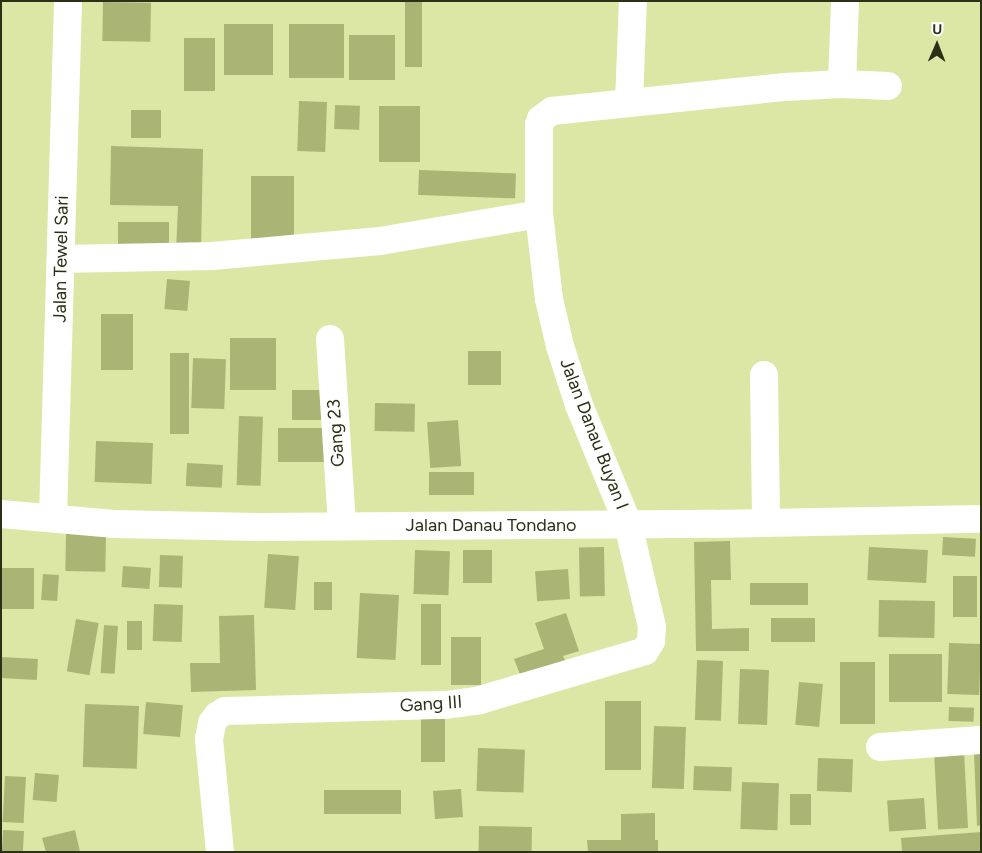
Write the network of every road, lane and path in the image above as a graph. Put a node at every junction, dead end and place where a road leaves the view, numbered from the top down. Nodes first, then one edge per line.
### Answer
1 (68, 1) edge
2 (633, 1) edge
3 (846, 1) edge
4 (842, 84) junction
5 (888, 86) dead end
6 (629, 103) junction
7 (539, 214) junction
8 (61, 259) junction
9 (330, 339) dead end
10 (764, 375) dead end
11 (1, 514) edge
12 (53, 517) junction
13 (981, 519) edge
14 (766, 523) junction
15 (628, 524) junction
16 (342, 526) junction
17 (981, 740) edge
18 (880, 747) dead end
19 (220, 852) edge

1 - 8 street, Jalan Tewel Sari
2 - 6 street
3 - 4 street
4 - 5 street
4 - 6 street
6 - 7 street, Jalan Danau Buyan I
7 - 8 street
7 - 15 street, Jalan Danau Buyan I
8 - 12 street, Jalan Tewel Sari
9 - 16 street, Gang 23
10 - 14 street
11 - 12 street, Jalan Danau Tondano
12 - 16 street, Jalan Danau Tondano
13 - 14 street, Jalan Danau Tondano
14 - 15 street, Jalan Danau Tondano
15 - 16 street, Jalan Danau Tondano
15 - 19 street, Gang III
17 - 18 street

